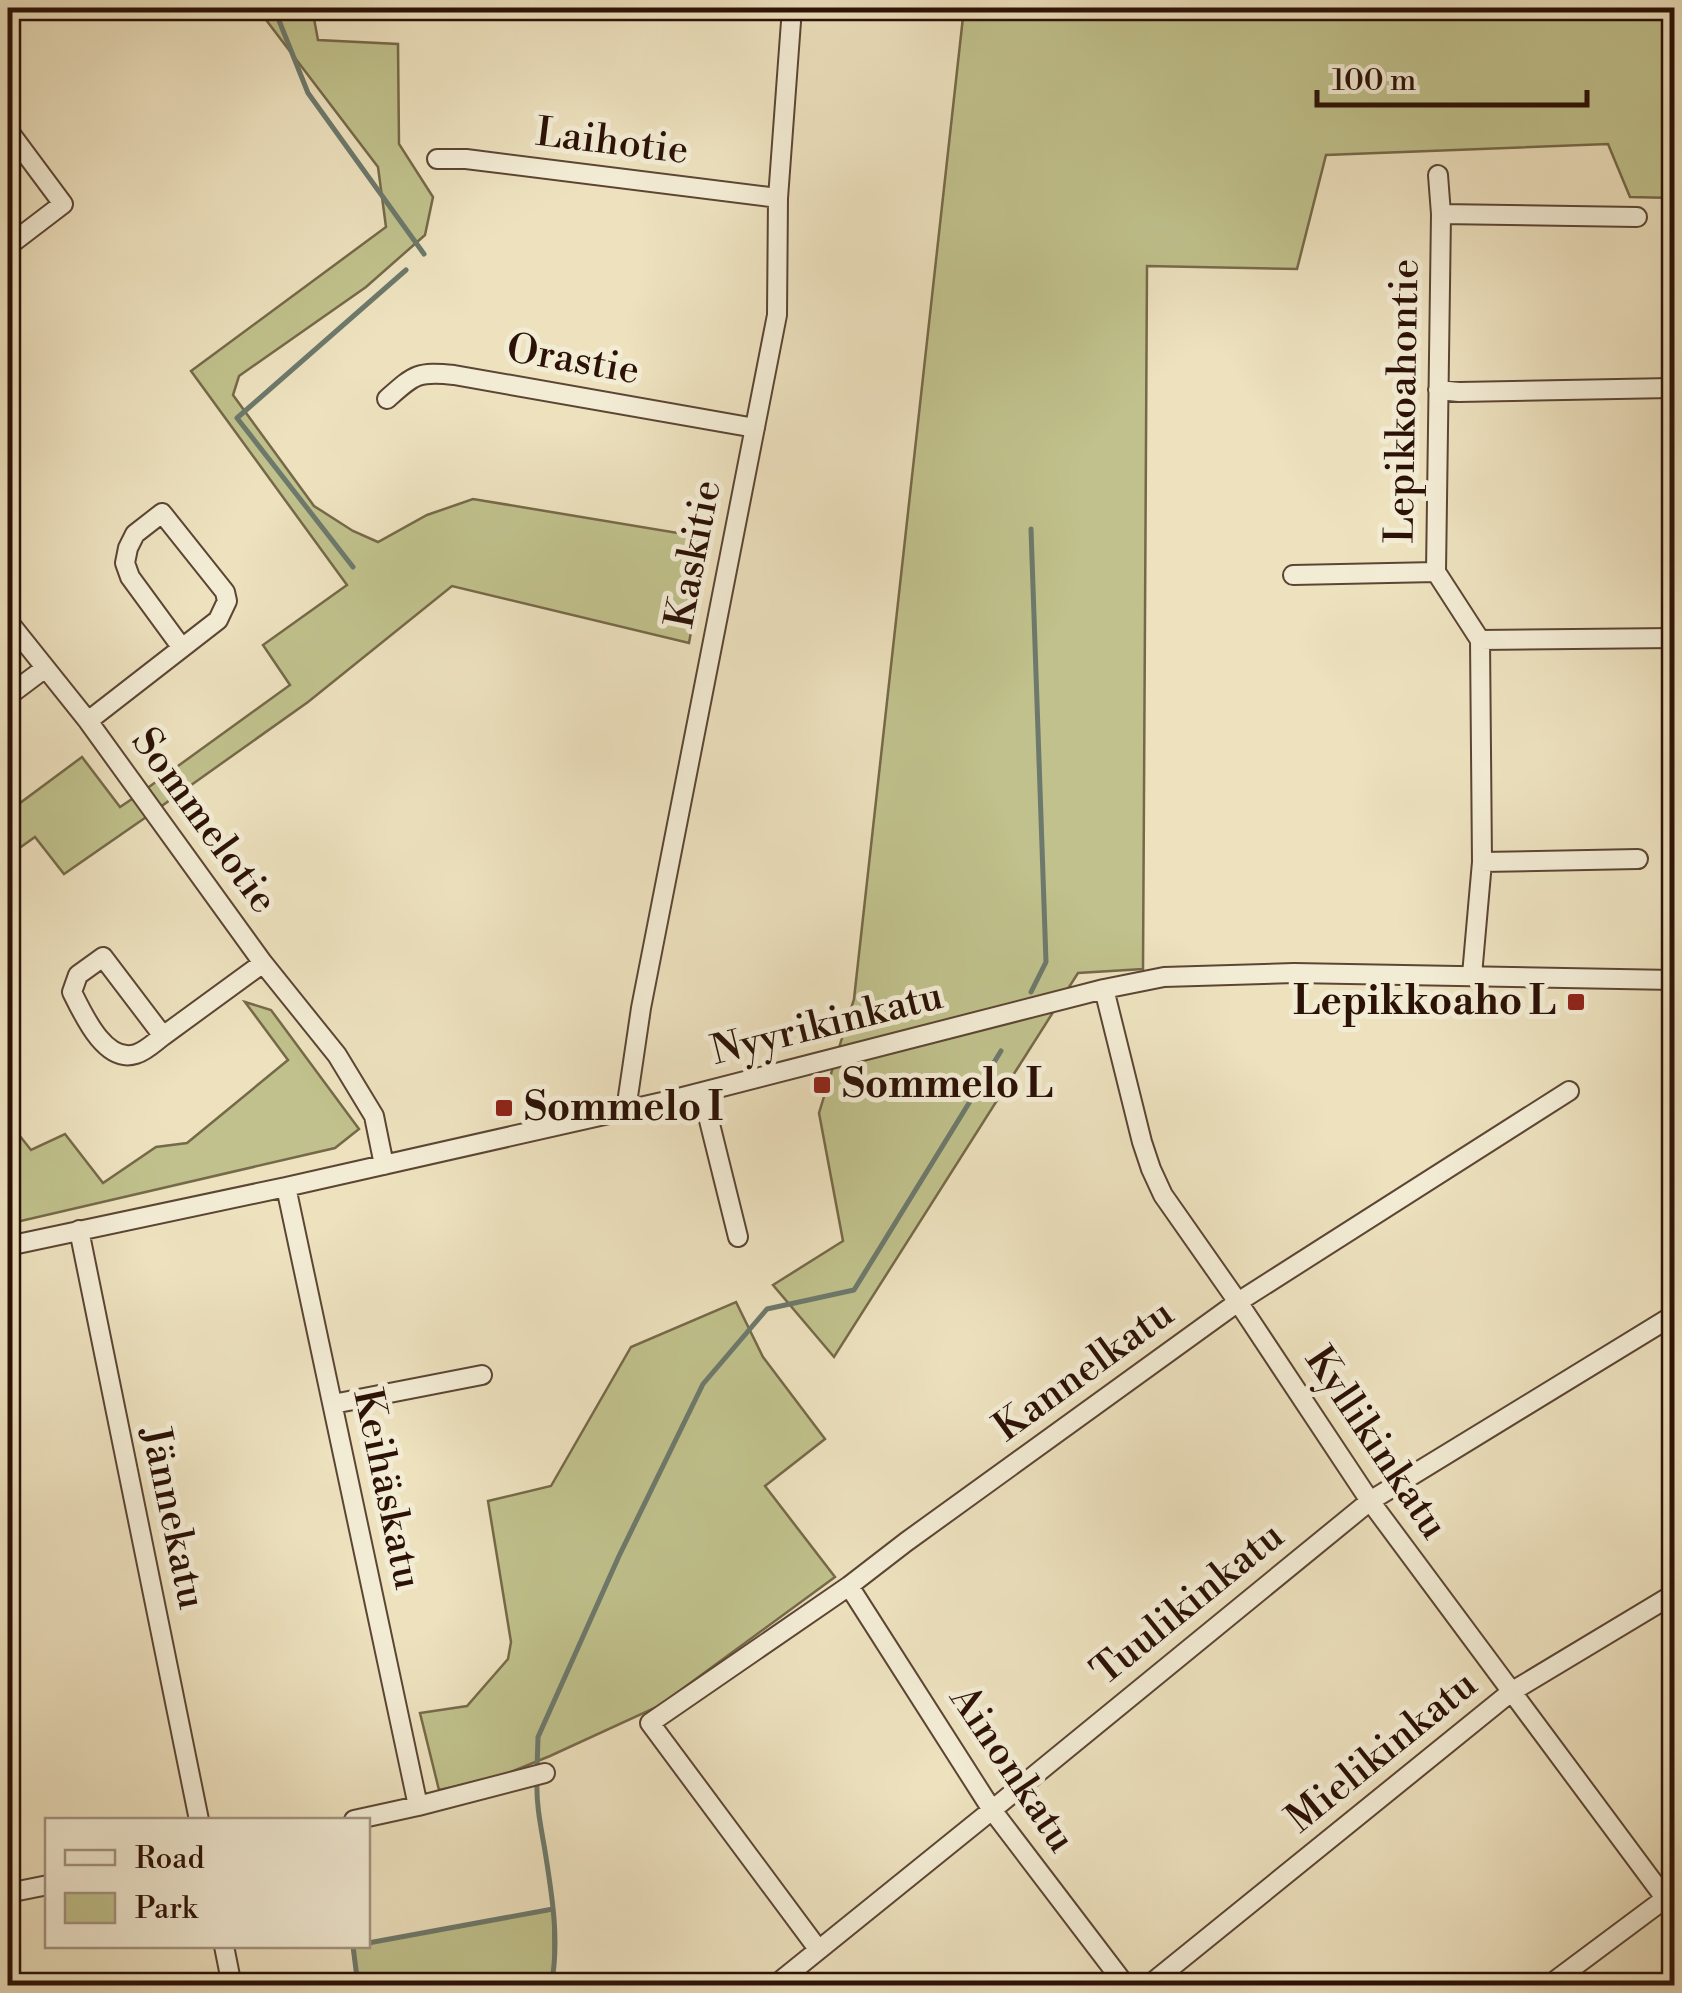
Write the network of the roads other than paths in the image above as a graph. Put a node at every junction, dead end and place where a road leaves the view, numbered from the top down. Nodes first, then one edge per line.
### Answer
1 (792, 8) edge
2 (8, 130) edge
3 (437, 159) dead end
4 (1438, 175) dead end
5 (778, 198) junction
6 (1441, 214) junction
7 (1637, 217) dead end
8 (8, 246) edge
9 (1670, 388) dead end
10 (1438, 390) junction
11 (386, 399) dead end
12 (755, 428) junction
13 (1436, 572) junction
14 (1293, 575) dead end
15 (8, 621) edge
16 (1674, 638) edge
17 (1480, 640) junction
18 (182, 648) junction
19 (44, 669) junction
20 (8, 696) edge
21 (88, 721) junction
22 (1638, 859) dead end
23 (1482, 862) junction
24 (263, 963) junction
25 (1472, 975) junction
26 (1674, 980) edge
27 (1104, 989) junction
28 (163, 1036) junction
29 (1569, 1091) dead end
30 (702, 1092) junction
31 (626, 1110) junction
32 (384, 1165) junction
33 (286, 1187) junction
34 (79, 1230) junction
35 (738, 1237) dead end
36 (8, 1246) edge
37 (1238, 1302) junction
38 (1674, 1315) edge
39 (482, 1374) dead end
40 (333, 1404) junction
41 (1370, 1501) junction
42 (849, 1586) junction
43 (1674, 1594) edge
44 (1511, 1692) junction
45 (545, 1772) dead end
46 (418, 1806) junction
47 (992, 1810) junction
48 (199, 1818) edge
49 (363, 1818) edge
50 (45, 1885) edge
51 (8, 1892) edge
52 (1670, 1895) edge
53 (224, 1948) edge
54 (818, 1948) junction
55 (232, 1986) edge
56 (774, 1986) edge
57 (1126, 1986) edge
58 (1148, 1986) edge
59 (1548, 1986) edge

1 - 5 street, Kaskitie
2 - 8 street
3 - 5 street, Laihotie
4 - 6 street, Lepikkoahontie
5 - 12 street, Kaskitie
6 - 7 street
6 - 10 street, Lepikkoahontie
9 - 10 street
10 - 13 street, Lepikkoahontie
11 - 12 street, Orastie
12 - 31 street, Kaskitie
13 - 14 street
13 - 17 street, Lepikkoahontie
15 - 19 street, Sommelotie
16 - 17 street
17 - 23 street
18 - 18 street, Sommelotie
18 - 21 street, Sommelotie
19 - 20 street
19 - 21 street, Sommelotie
21 - 24 street, Sommelotie
22 - 23 street
23 - 25 street
24 - 28 street, Sommelotie
24 - 32 street, Sommelotie
25 - 26 street, Nyyrikinkatu
25 - 27 street, Nyyrikinkatu
27 - 30 street, Nyyrikinkatu
27 - 37 street, Kyllikinkatu
28 - 28 street, Sommelotie
29 - 37 street, Kannelkatu
30 - 31 street, Nyyrikinkatu
30 - 35 street
31 - 32 street, Nyyrikinkatu
32 - 33 street, Nyyrikinkatu
33 - 34 street, Nyyrikinkatu
33 - 40 street, Keihäskatu
34 - 36 street, Nyyrikinkatu
34 - 48 street, Jännekatu
37 - 41 street, Kyllikinkatu
37 - 42 street, Kannelkatu
38 - 41 street, Tuulikinkatu
39 - 40 street
40 - 46 street, Keihäskatu
41 - 44 street, Kyllikinkatu
41 - 47 street, Tuulikinkatu
42 - 47 street, Ainonkatu
42 - 54 street, Kannelkatu
43 - 44 street, Mielikinkatu
44 - 52 street, Kyllikinkatu
44 - 58 street, Mielikinkatu
45 - 46 street
46 - 49 street
47 - 54 street, Tuulikinkatu
47 - 57 street, Ainonkatu
50 - 51 street
52 - 59 street
53 - 55 street
54 - 56 street, Tuulikinkatu

